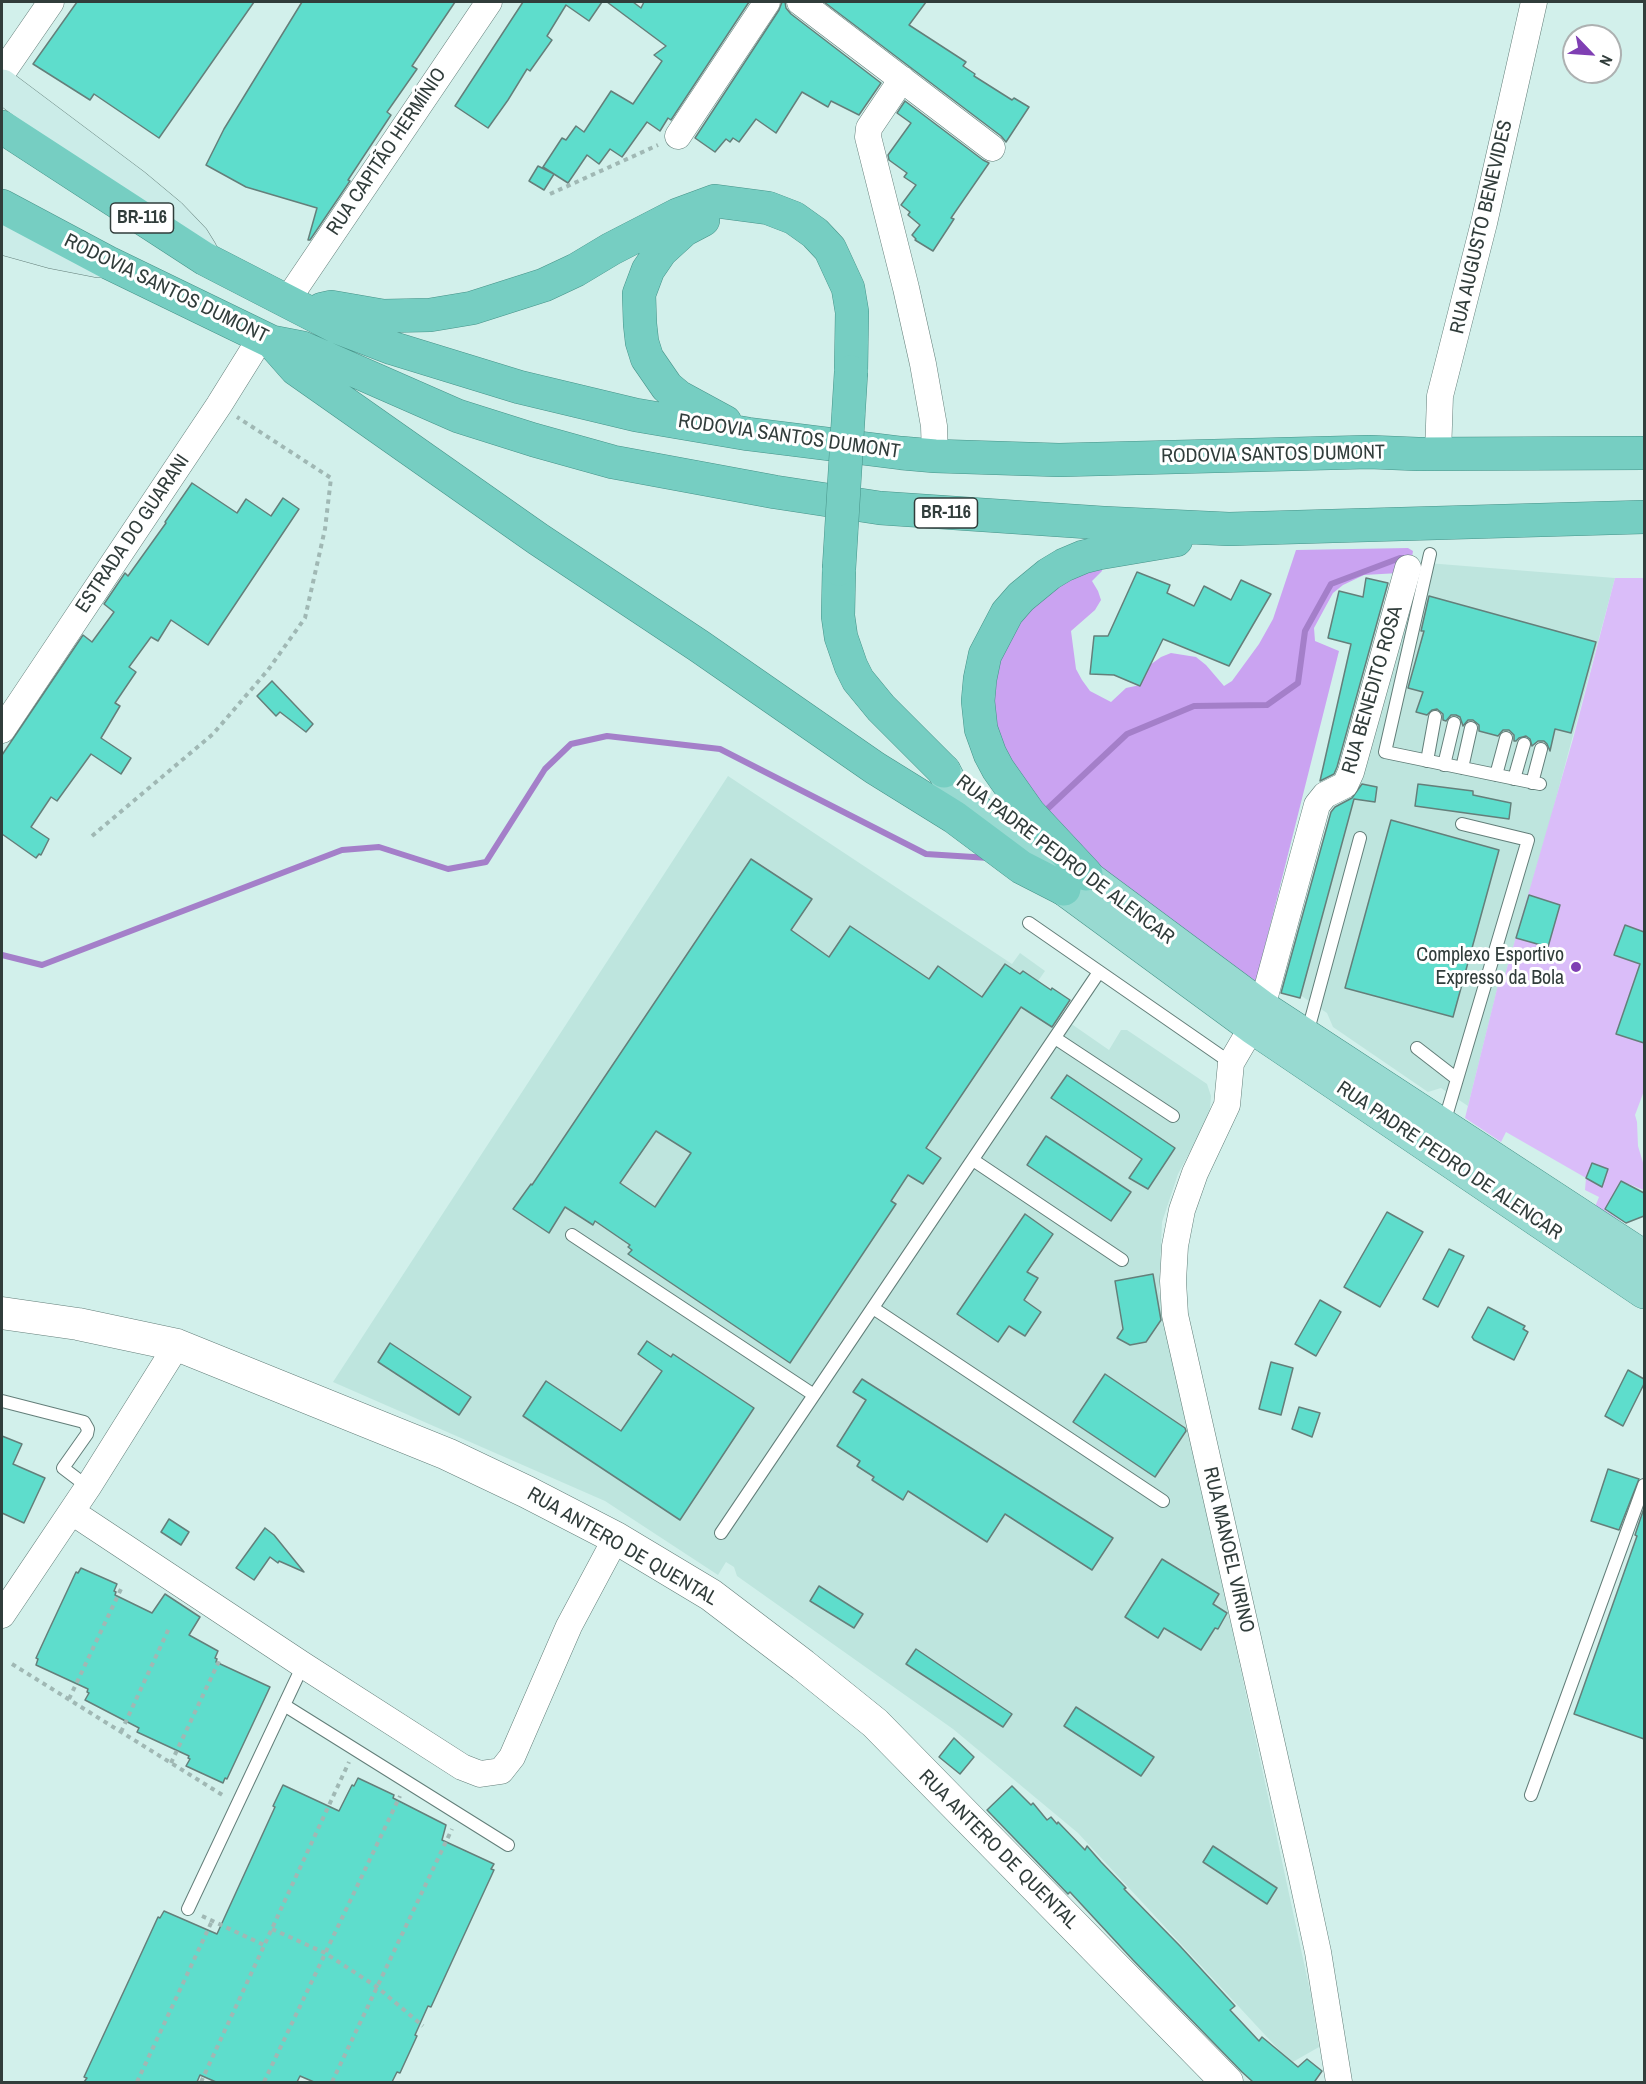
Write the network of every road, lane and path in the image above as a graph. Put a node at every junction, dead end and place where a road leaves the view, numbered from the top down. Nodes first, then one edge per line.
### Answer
1 (51, 2) edge
2 (489, 2) edge
3 (767, 2) edge
4 (800, 2) edge
5 (1534, 2) edge
6 (2, 73) edge
7 (902, 79) junction
8 (2, 86) edge
9 (2, 127) edge
10 (678, 136) joint
11 (992, 148) dead end
12 (550, 195) dead end
13 (738, 204) junction
14 (2, 206) edge
15 (2, 238) edge
16 (205, 259) junction
17 (107, 262) junction
18 (298, 307) junction
19 (267, 339) junction
20 (219, 405) junction
21 (748, 434) junction
22 (1644, 453) edge
23 (1438, 454) junction
24 (935, 456) junction
25 (1644, 516) edge
26 (1229, 529) junction
27 (1430, 554) dead end
28 (1408, 568) dead end
29 (1435, 717) dead end
30 (1454, 723) dead end
31 (1471, 728) dead end
32 (2, 730) edge
33 (1506, 738) dead end
34 (1524, 744) dead end
35 (1541, 749) dead end
36 (1427, 761) junction
37 (1444, 765) junction
38 (1462, 768) junction
39 (944, 771) joint
40 (1496, 775) junction
41 (1514, 779) junction
42 (1462, 824) dead end
43 (92, 836) dead end
44 (1360, 838) dead end
45 (1075, 881) junction
46 (1029, 923) dead end
47 (1100, 972) junction
48 (1257, 1017) junction
49 (1306, 1035) junction
50 (1055, 1038) junction
51 (1417, 1048) dead end
52 (1231, 1063) junction
53 (1457, 1079) junction
54 (1173, 1116) dead end
55 (1443, 1125) junction
56 (973, 1160) junction
57 (572, 1234) dead end
58 (1122, 1260) dead end
59 (1636, 1269) edge
60 (873, 1308) junction
61 (2, 1313) edge
62 (177, 1345) junction
63 (814, 1395) junction
64 (2, 1401) edge
65 (1644, 1485) edge
66 (88, 1487) junction
67 (1163, 1501) dead end
68 (72, 1512) junction
69 (721, 1533) dead end
70 (616, 1538) junction
71 (121, 1589) dead end
72 (2, 1615) edge
73 (170, 1626) dead end
74 (220, 1659) dead end
75 (12, 1664) dead end
76 (303, 1665) junction
77 (69, 1699) junction
78 (284, 1705) junction
79 (121, 1732) junction
80 (355, 1749) junction
81 (171, 1763) junction
82 (407, 1782) junction
83 (1531, 1795) dead end
84 (237, 1805) junction
85 (459, 1815) junction
86 (508, 1845) dead end
87 (188, 1910) joint
88 (212, 1921) junction
89 (272, 1929) junction
90 (264, 1945) junction
91 (326, 1953) junction
92 (377, 1987) junction
93 (423, 2026) dead end
94 (137, 2082) edge
95 (201, 2082) edge
96 (264, 2082) edge
97 (332, 2082) edge
98 (1227, 2082) edge
99 (1340, 2082) edge

1 - 6 street
2 - 18 street, RUA CAPITÃO HERMÍNIO
3 - 10 street
4 - 7 street
5 - 23 street, RUA AUGUSTO BENEVIDES
7 - 11 street
7 - 24 street
8 - 16 main road, BR-116
9 - 16 highway, RODOVIA SANTOS DUMONT / BR-116
10 - 12 path
13 - 18 highway
13 - 21 highway
13 - 39 highway, bridge
14 - 17 highway, RODOVIA SANTOS DUMONT / BR-116
15 - 17 main road, BR-116
16 - 18 highway, RODOVIA SANTOS DUMONT / BR-116
17 - 19 highway, RODOVIA SANTOS DUMONT / BR-116
18 - 21 highway, RODOVIA SANTOS DUMONT / BR-116
19 - 20 street, ESTRADA DO GUARANI
19 - 26 highway, RODOVIA SANTOS DUMONT / BR-116
19 - 45 highway
20 - 32 street, ESTRADA DO GUARANI
20 - 43 path
21 - 24 highway, RODOVIA SANTOS DUMONT / BR-116
22 - 23 highway, RODOVIA SANTOS DUMONT / BR-116
23 - 24 highway, RODOVIA SANTOS DUMONT / BR-116
25 - 26 highway, RODOVIA SANTOS DUMONT / BR-116
26 - 45 highway
27 - 36 lane
28 - 48 street, RUA BENEDITO ROSA
29 - 36 lane
30 - 37 lane
31 - 38 lane
33 - 40 lane
34 - 41 lane
35 - 41 lane
36 - 37 lane
37 - 38 lane
38 - 40 lane
39 - 45 main road, RUA PADRE PEDRO DE ALENCAR
40 - 41 lane
42 - 53 lane
44 - 49 lane
45 - 48 main road, RUA PADRE PEDRO DE ALENCAR
46 - 47 lane
47 - 50 lane
47 - 52 lane
48 - 49 main road, RUA PADRE PEDRO DE ALENCAR
48 - 52 street, RUA MANOEL VIRINO
48 - 59 main road, RUA PADRE PEDRO DE ALENCAR
49 - 55 main road, RUA PADRE PEDRO DE ALENCAR
50 - 54 lane
50 - 56 lane
51 - 53 lane
52 - 99 street, RUA MANOEL VIRINO
53 - 55 lane
55 - 59 main road, RUA PADRE PEDRO DE ALENCAR
56 - 58 lane
56 - 60 lane
57 - 63 lane
60 - 63 lane
60 - 67 lane
61 - 62 street, RUA ANTERO DE QUENTAL
62 - 66 street
62 - 70 street, RUA ANTERO DE QUENTAL
63 - 69 lane
64 - 66 lane
65 - 83 lane
66 - 68 street
68 - 72 street
68 - 76 street
70 - 76 street
70 - 98 street, RUA ANTERO DE QUENTAL
71 - 77 path
73 - 79 path
74 - 81 path
75 - 77 path
76 - 78 lane
77 - 79 path
78 - 80 lane
78 - 84 lane
79 - 81 path
80 - 82 lane
80 - 89 path
81 - 84 path
82 - 85 lane
82 - 91 path
84 - 87 lane
85 - 86 lane
85 - 92 path
87 - 88 path
88 - 90 path
88 - 94 path
89 - 90 path
89 - 91 path
90 - 95 path
91 - 92 path
91 - 96 path
92 - 93 path
92 - 97 path

